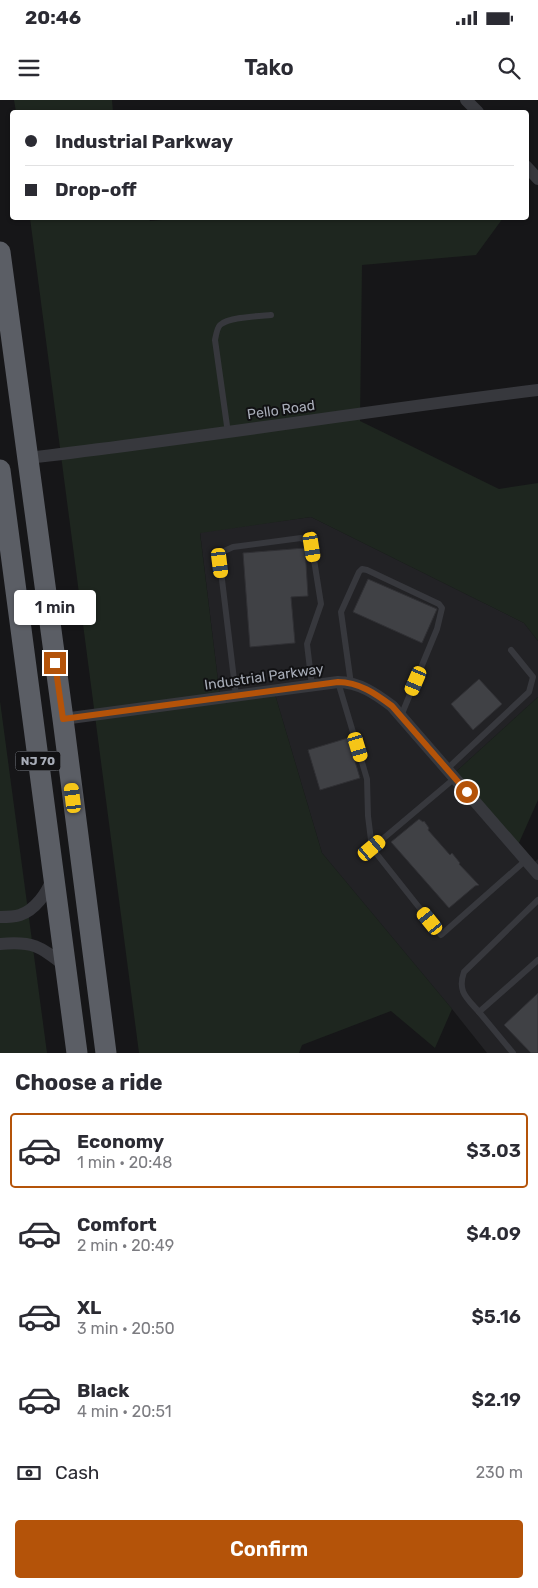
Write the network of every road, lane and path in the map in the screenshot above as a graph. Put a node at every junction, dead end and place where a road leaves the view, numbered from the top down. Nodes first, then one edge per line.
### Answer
1 (466, 100) edge
2 (476, 110) edge
3 (529, 169) edge
4 (538, 179) edge
5 (0, 252) edge
6 (271, 315) dead end
7 (538, 390) edge
8 (228, 433) junction
9 (28, 458) junction
10 (0, 470) edge
11 (511, 650) dead end
12 (338, 682) junction
13 (351, 684) junction
14 (312, 686) junction
15 (236, 696) junction
16 (401, 716) junction
17 (63, 719) junction
18 (451, 774) junction
19 (372, 848) junction
20 (526, 860) junction
21 (538, 874) edge
22 (53, 875) junction
23 (538, 900) edge
24 (0, 918) edge
25 (0, 944) edge
26 (538, 960) edge
27 (65, 966) junction
28 (479, 1012) junction
29 (76, 1053) edge
30 (106, 1053) edge
31 (513, 1053) edge

1 - 2 street
3 - 4 street
5 - 9 highway, NJ 70
6 - 8 lane
7 - 8 street, Pello Road
8 - 9 street, Pello Road
9 - 17 highway, NJ 70
10 - 22 highway, NJ 70
11 - 18 lane
12 - 13 street, Industrial Parkway
12 - 14 street, Industrial Parkway
12 - 19 lane
13 - 16 street, Industrial Parkway
13 - 16 lane
14 - 15 street, Industrial Parkway
14 - 15 lane
15 - 17 street, Industrial Parkway
16 - 18 street, Industrial Parkway
17 - 30 highway, NJ 70
18 - 19 lane
18 - 20 street, Industrial Parkway
19 - 20 lane
20 - 21 street, Industrial Parkway
22 - 24 street
22 - 27 highway, NJ 70
23 - 28 lane
25 - 27 street
26 - 28 lane
27 - 29 highway, NJ 70
28 - 31 lane

